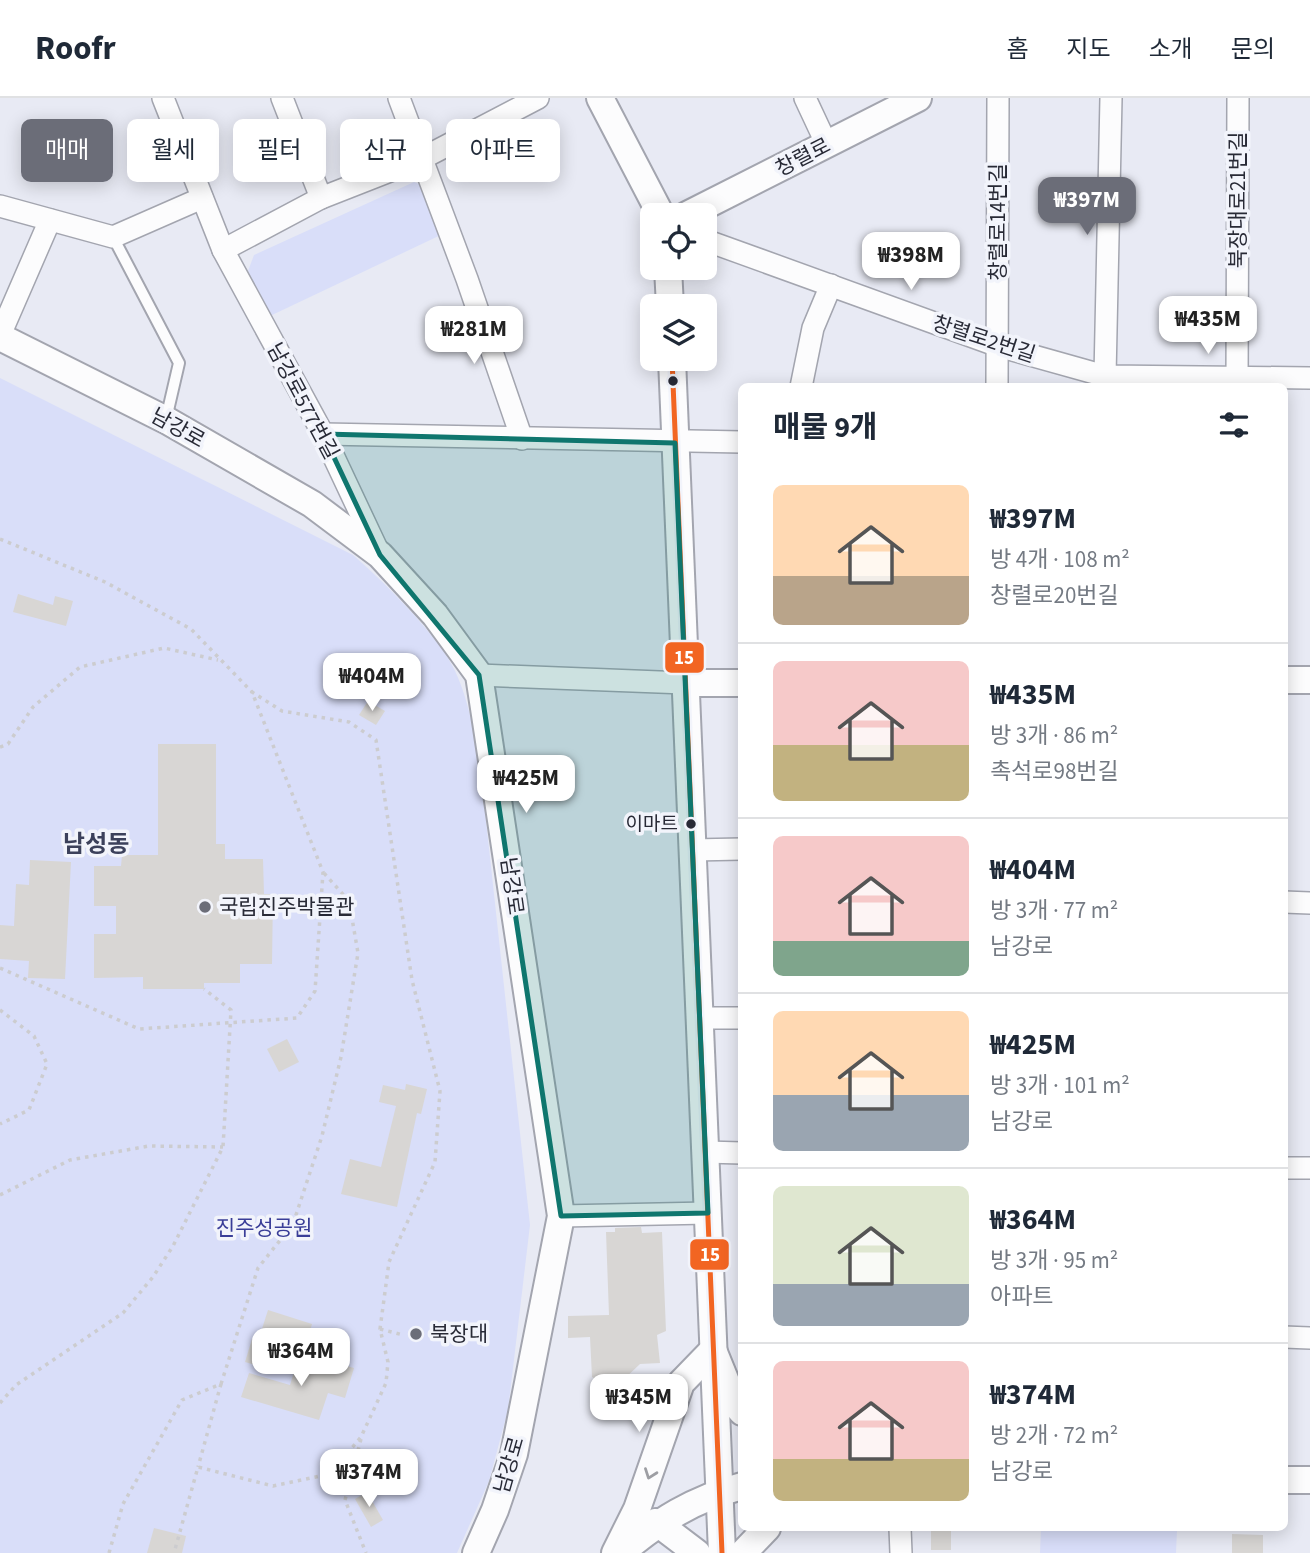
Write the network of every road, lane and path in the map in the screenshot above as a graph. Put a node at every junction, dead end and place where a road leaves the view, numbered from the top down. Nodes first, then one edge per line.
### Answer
1 (163, 98) edge
2 (282, 98) edge
3 (399, 98) edge
4 (600, 98) edge
5 (805, 98) edge
6 (918, 98) edge
7 (998, 98) edge
8 (1111, 98) edge
9 (1238, 98) edge
10 (521, 101) edge
11 (407, 119) edge
12 (827, 145) junction
13 (432, 153) edge
14 (362, 182) edge
15 (432, 182) edge
16 (202, 198) junction
17 (321, 198) junction
18 (655, 203) edge
19 (711, 203) edge
20 (0, 206) edge
21 (50, 220) junction
22 (113, 237) junction
23 (717, 244) edge
24 (223, 250) junction
25 (831, 285) junction
26 (0, 336) edge
27 (998, 346) junction
28 (672, 371) edge
29 (1105, 376) junction
30 (1310, 378) edge
31 (1237, 382) edge
32 (802, 383) edge
33 (997, 383) edge
34 (166, 420) junction
35 (323, 435) junction
36 (522, 439) junction
37 (738, 442) edge
38 (675, 443) junction
39 (0, 539) edge
40 (380, 555) junction
41 (220, 660) junction
42 (479, 675) junction
43 (1288, 680) edge
44 (1310, 680) edge
45 (685, 683) junction
46 (738, 683) edge
47 (252, 692) junction
48 (0, 747) edge
49 (738, 849) edge
50 (692, 850) junction
51 (323, 872) junction
52 (1288, 902) edge
53 (1310, 903) edge
54 (0, 968) edge
55 (204, 989) dead end
56 (0, 1010) edge
57 (699, 1018) junction
58 (738, 1018) edge
59 (231, 1023) junction
60 (0, 1124) edge
61 (223, 1147) junction
62 (705, 1152) junction
63 (738, 1153) edge
64 (1288, 1168) edge
65 (1310, 1168) edge
66 (0, 1195) edge
67 (708, 1213) junction
68 (561, 1216) junction
69 (380, 1329) junction
70 (402, 1335) dead end
71 (1288, 1337) edge
72 (1310, 1338) edge
73 (713, 1350) junction
74 (221, 1384) junction
75 (0, 1403) edge
76 (738, 1407) edge
77 (361, 1437) junction
78 (198, 1467) junction
79 (1288, 1480) edge
80 (1310, 1480) edge
81 (731, 1489) edge
82 (656, 1522) junction
83 (764, 1531) edge
84 (900, 1531) edge
85 (109, 1553) edge
86 (174, 1553) edge
87 (366, 1553) edge
88 (476, 1553) edge
89 (615, 1553) edge
90 (621, 1553) edge
91 (697, 1553) edge
92 (722, 1553) edge
93 (743, 1553) edge
94 (901, 1553) edge

1 - 16 street, 남강로577번길
2 - 17 street
3 - 11 street
4 - 18 street
5 - 12 street
6 - 12 street, 창렬로
7 - 27 street, 창렬로14번길
8 - 29 street
9 - 31 street, 북장대로21번길
10 - 13 street
12 - 19 street, 창렬로
14 - 17 street
15 - 36 street
16 - 22 street
16 - 24 street, 남강로577번길
17 - 24 street
20 - 21 street
21 - 22 street
21 - 26 street
22 - 34 lane
23 - 25 street, 창렬로2번길
24 - 35 street, 남강로577번길
25 - 27 street, 창렬로2번길
25 - 32 street
26 - 34 street, 남강로
27 - 29 street, 창렬로2번길
27 - 33 street, 창렬로14번길
28 - 38 street
29 - 31 street, 창렬로2번길
30 - 31 street, 창렬로2번길
34 - 40 street, 남강로
35 - 36 street
35 - 40 street, 남강로577번길
36 - 38 street
37 - 38 street
38 - 45 street
39 - 41 path
40 - 42 street, 남강로
41 - 47 path
41 - 48 path
42 - 45 street
42 - 68 street, 남강로
43 - 44 street
45 - 46 street
45 - 50 street
47 - 51 path
47 - 69 path
49 - 50 street
50 - 57 street
51 - 59 path
51 - 74 path
52 - 53 street
54 - 59 path
55 - 59 path
56 - 60 path
57 - 58 street
57 - 62 street
59 - 61 path
61 - 66 path
61 - 75 path
62 - 63 street
62 - 67 street
64 - 65 street
67 - 68 street
67 - 73 street
68 - 88 street, 남강로
69 - 70 path
69 - 77 path
71 - 72 street
73 - 76 street
73 - 81 street
73 -> 89 street
74 - 78 path
74 - 85 path
77 - 78 path
77 - 87 path
78 - 86 path
79 - 80 street
81 - 82 street
81 - 92 street
82 - 90 street
82 - 91 street
83 - 93 street
84 - 94 street

